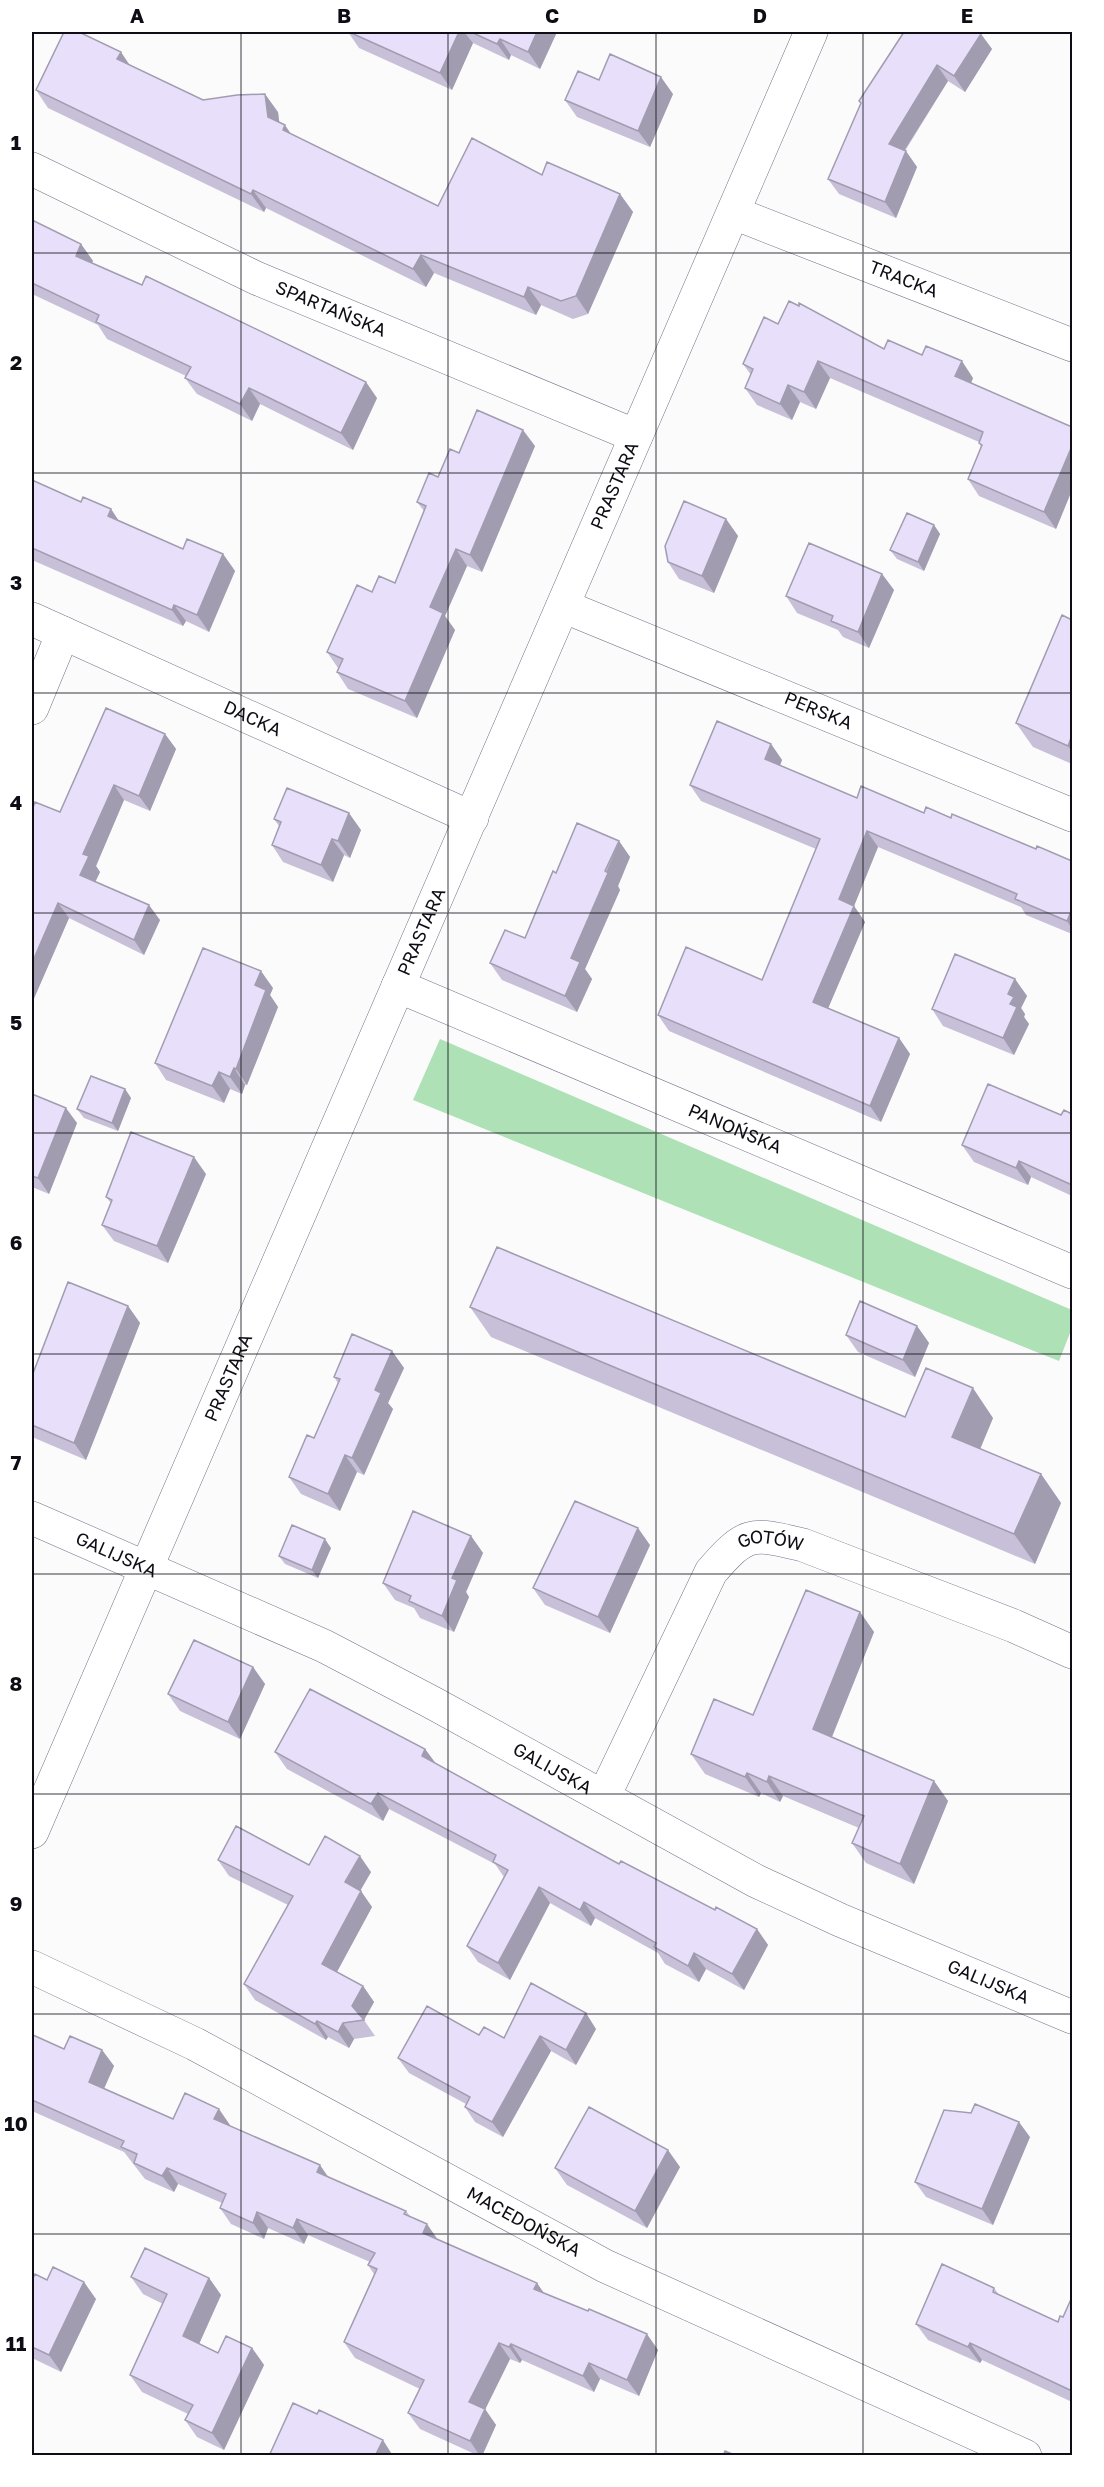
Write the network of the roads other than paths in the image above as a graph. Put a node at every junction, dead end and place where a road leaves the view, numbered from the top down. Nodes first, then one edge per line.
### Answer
1 (811, 32) edge
2 (32, 169) edge
3 (734, 213) junction
4 (1072, 345) edge
5 (636, 436) junction
6 (563, 606) junction
7 (32, 620) edge
8 (63, 633) junction
9 (32, 708) edge
10 (1072, 815) edge
11 (472, 818) junction
12 (398, 986) junction
13 (1072, 1272) edge
14 (32, 1518) edge
15 (146, 1568) junction
16 (1072, 1652) edge
17 (604, 1796) junction
18 (32, 1832) edge
19 (32, 1967) edge
20 (1072, 2017) edge
21 (1025, 2456) edge

1 - 3 street, PRASTARA
2 - 5 street, SPARTAŃSKA
3 - 4 street, TRACKA
3 - 5 street, PRASTARA
5 - 6 street, PRASTARA
6 - 10 street, PERSKA
6 - 11 street, PRASTARA
7 - 8 street, DACKA
8 - 9 street
8 - 11 street, DACKA
11 - 12 street, PRASTARA
12 - 13 street, PANOŃSKA
12 - 15 street, PRASTARA
14 - 15 street, GALIJSKA
15 - 17 street, GALIJSKA
15 - 18 street, PRASTARA
16 - 17 street, GOTÓW
17 - 20 street, GALIJSKA
19 - 21 street, MACEDOŃSKA

